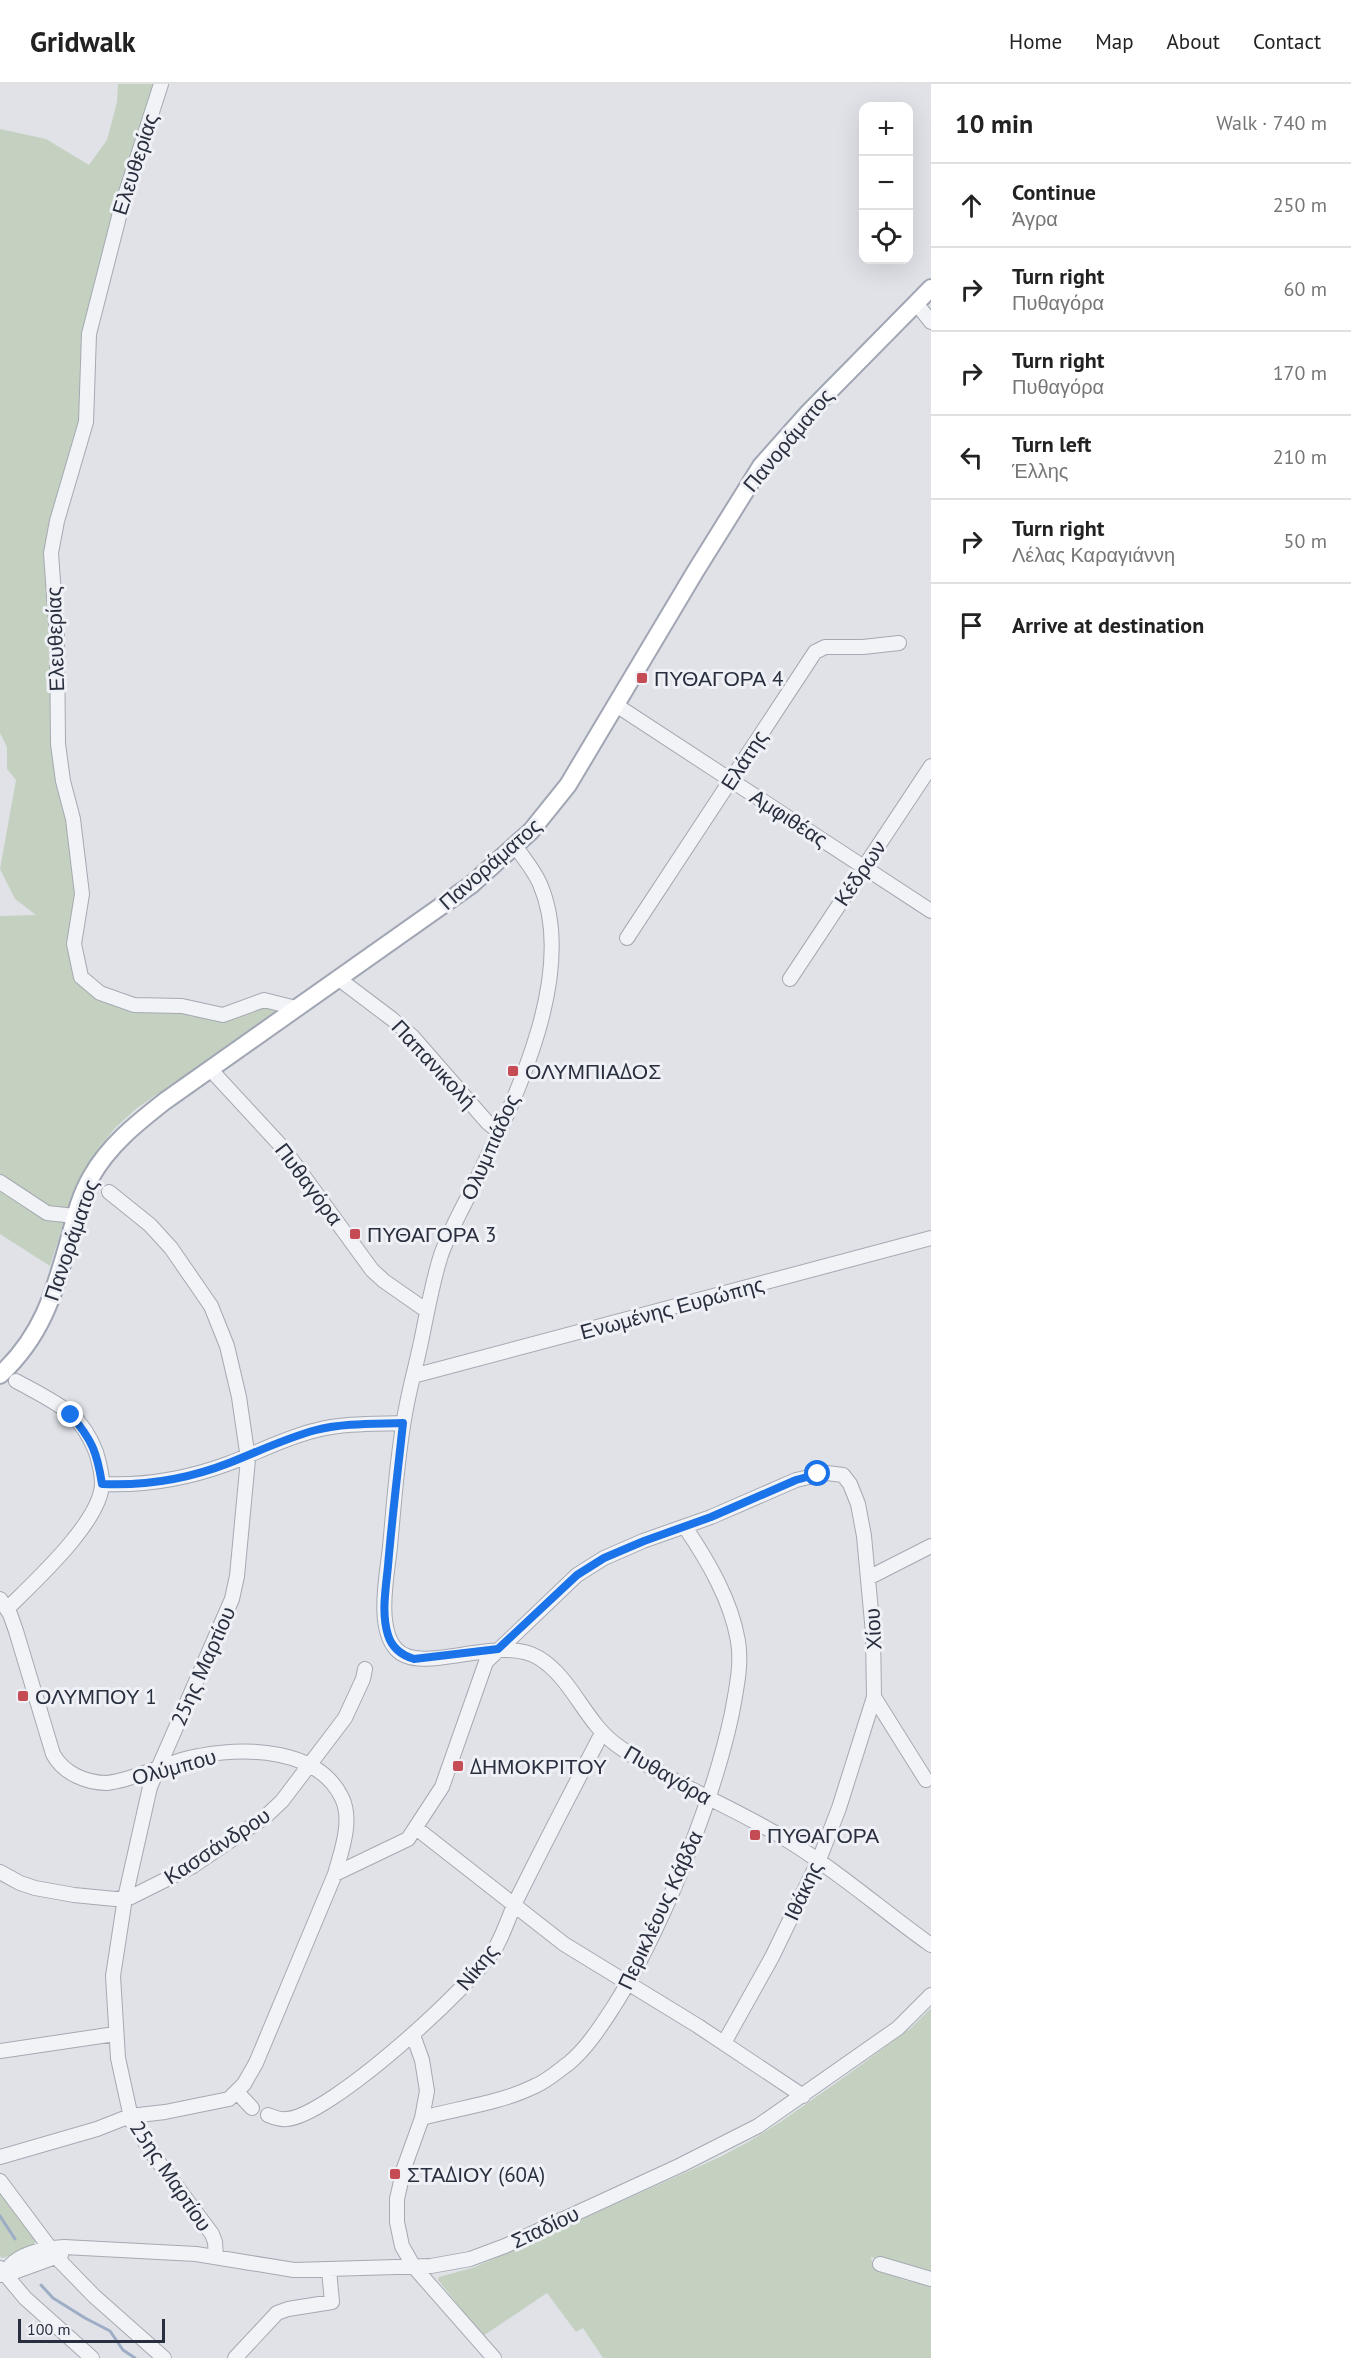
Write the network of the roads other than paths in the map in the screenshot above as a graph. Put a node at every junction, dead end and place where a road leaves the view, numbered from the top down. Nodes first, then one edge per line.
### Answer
1 (160, 84) edge
2 (931, 288) edge
3 (916, 303) junction
4 (931, 322) edge
5 (898, 643) dead end
6 (616, 705) junction
7 (931, 766) edge
8 (731, 780) junction
9 (516, 847) junction
10 (863, 867) junction
11 (931, 911) edge
12 (627, 938) dead end
13 (339, 979) junction
14 (790, 979) dead end
15 (296, 1008) junction
16 (210, 1069) junction
17 (498, 1131) junction
18 (0, 1182) edge
19 (109, 1192) dead end
20 (75, 1216) junction
21 (931, 1238) edge
22 (427, 1311) junction
23 (0, 1375) edge
24 (413, 1376) junction
25 (16, 1381) dead end
26 (403, 1423) junction
27 (248, 1455) junction
28 (102, 1484) junction
29 (685, 1527) junction
30 (931, 1546) edge
31 (870, 1577) junction
32 (4, 1604) edge
33 (498, 1649) junction
34 (365, 1669) dead end
35 (874, 1697) junction
36 (602, 1733) junction
37 (311, 1764) junction
38 (158, 1768) junction
39 (926, 1780) dead end
40 (710, 1799) junction
41 (416, 1828) junction
42 (819, 1860) junction
43 (0, 1872) edge
44 (335, 1874) junction
45 (124, 1898) junction
46 (514, 1905) junction
47 (931, 1945) edge
48 (628, 1985) junction
49 (928, 1999) edge
50 (115, 2034) junction
51 (413, 2035) junction
52 (724, 2043) junction
53 (0, 2051) edge
54 (233, 2096) junction
55 (803, 2096) junction
56 (252, 2108) dead end
57 (268, 2115) dead end
58 (130, 2116) junction
59 (422, 2118) junction
60 (0, 2157) edge
61 (0, 2181) edge
62 (101, 2250) junction
63 (53, 2252) junction
64 (80, 2253) junction
65 (216, 2257) junction
66 (880, 2264) dead end
67 (414, 2267) junction
68 (329, 2270) junction
69 (1, 2272) edge
70 (73, 2275) junction
71 (931, 2279) edge
72 (92, 2358) edge
73 (164, 2358) edge
74 (235, 2358) edge
75 (494, 2358) edge

1 - 15 street, Ελευθερίας
2 - 3 main road, Πανοράματος
3 - 4 street
3 - 6 main road, Πανοράματος
5 - 8 street, Ελάτης
6 - 8 street, Αμφιθέας
6 - 9 main road, Πανοράματος
7 - 10 street, Κέδρων
8 - 10 street, Αμφιθέας
8 - 12 street, Ελάτης
9 - 13 main road, Πανοράματος
9 - 17 street, Ολυμπιάδος
10 - 11 street, Αμφιθέας
10 - 14 street, Κέδρων
13 - 15 main road, Πανοράματος
13 - 17 street, Παπανικολή
15 - 16 main road, Πανοράματος
16 - 20 main road, Πανοράματος
16 - 22 street, Πυθαγόρα
17 - 22 street, Ολυμπιάδος
18 - 20 street
19 - 27 street, 25ης Μαρτίου
20 - 23 main road, Πανοράματος
21 - 24 street, Ενωμένης Ευρώπης
22 - 24 street, Πυθαγόρα
24 - 26 street, Πυθαγόρα
25 - 28 street
26 - 27 street
26 - 33 street, Πυθαγόρα
27 - 28 street
27 - 38 street, 25ης Μαρτίου
28 - 32 street
29 - 31 street, Χίου
29 - 33 street
29 - 40 street, Περικλέους Κάβδα
30 - 31 street
31 - 35 street, Χίου
32 - 38 street, Ολύμπου
33 - 36 street, Πυθαγόρα
33 - 41 street
34 - 37 street, Κασσάνδρου
35 - 39 street
35 - 42 street, Ιθάκης
36 - 40 street, Πυθαγόρα
36 - 46 street, Νίκης
37 - 38 street, Ολύμπου
37 - 44 street
37 - 45 street, Κασσάνδρου
38 - 45 street, 25ης Μαρτίου
40 - 42 street, Πυθαγόρα
40 - 48 street, Περικλέους Κάβδα
41 - 44 street
41 - 46 street
42 - 47 street, Πυθαγόρα
42 - 52 street, Ιθάκης
43 - 45 street, Κασσάνδρου
44 - 54 street
45 - 50 street, 25ης Μαρτίου
46 - 48 street
46 - 51 street, Νίκης
48 - 52 street
48 - 59 street, Περικλέους Κάβδα
49 - 55 street, Σταδίου
50 - 53 street
50 - 58 street, 25ης Μαρτίου
51 - 57 street, Νίκης
51 - 59 street
52 - 55 street
54 - 56 street
54 - 58 street
55 - 67 street, Σταδίου
58 - 60 street
58 - 65 street, 25ης Μαρτίου
59 - 67 street
61 - 63 street
62 - 63 street, Σταδίου
62 - 64 street, Σταδίου
62 - 65 street, Σταδίου
63 - 64 street, Σταδίου
63 - 69 street, Σταδίου
63 - 70 street
64 - 70 street
65 - 68 street, Σταδίου
66 - 71 street
67 - 68 street, Σταδίου
67 - 75 street
68 - 74 street
69 - 72 street
70 - 73 street

